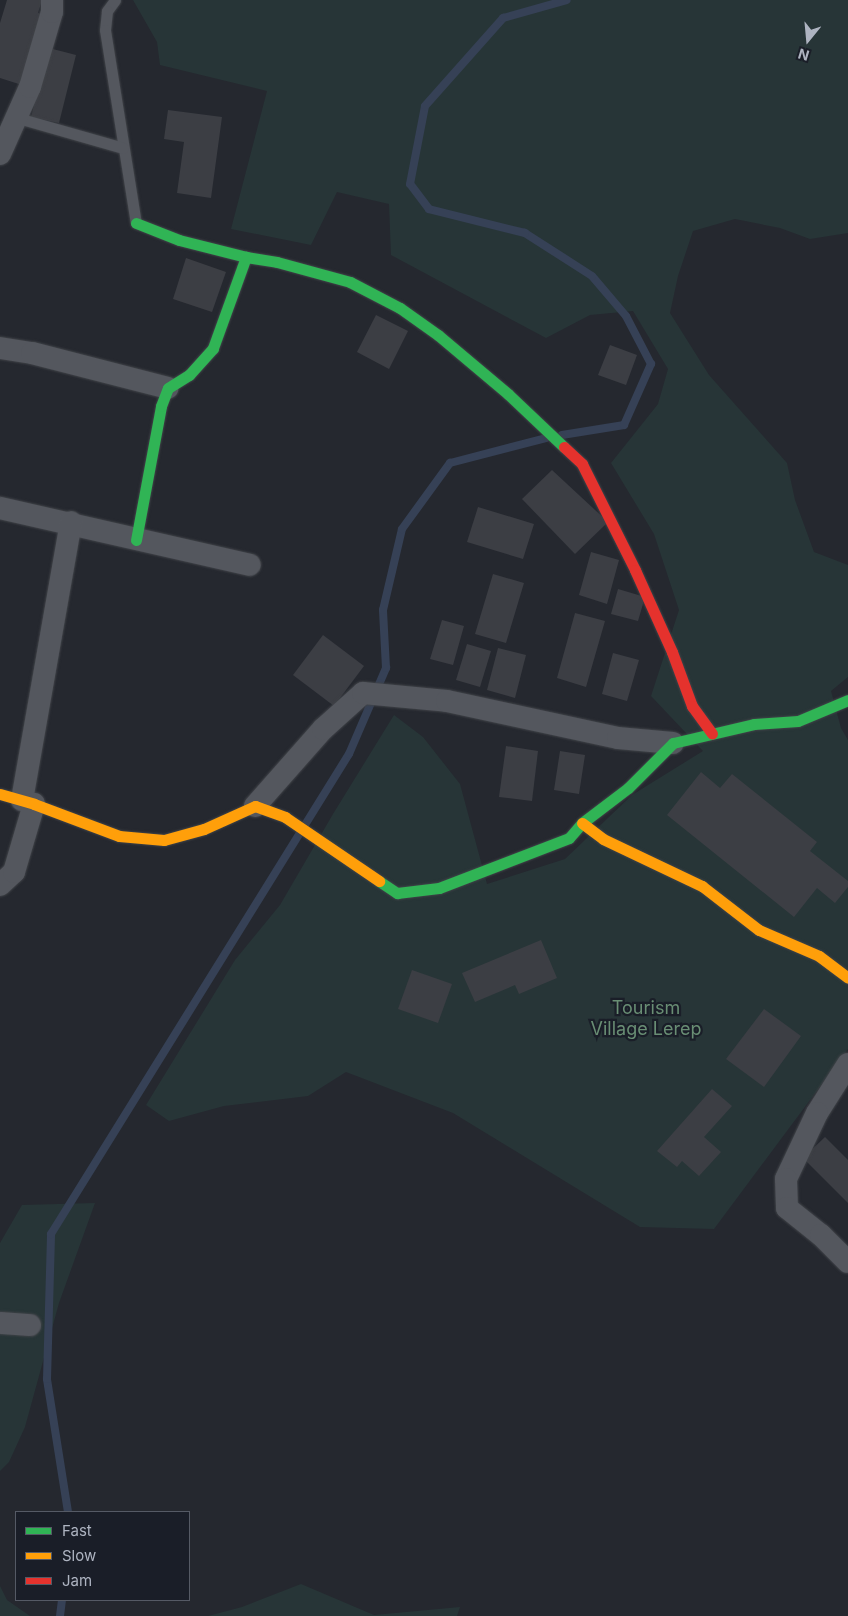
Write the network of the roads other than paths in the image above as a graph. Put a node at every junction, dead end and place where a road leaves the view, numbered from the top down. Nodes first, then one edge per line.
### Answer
1 (52, 0) edge
2 (114, 0) edge
3 (18, 118) junction
4 (122, 148) junction
5 (0, 154) edge
6 (136, 224) joint
7 (246, 257) junction
8 (0, 348) edge
9 (168, 388) junction
10 (0, 508) edge
11 (71, 522) junction
12 (136, 540) junction
13 (250, 565) dead end
14 (848, 700) edge
15 (712, 734) junction
16 (673, 743) junction
17 (0, 794) edge
18 (28, 802) junction
19 (255, 806) junction
20 (582, 823) junction
21 (0, 885) edge
22 (848, 978) edge
23 (848, 1064) edge
24 (848, 1262) edge
25 (0, 1322) edge
26 (30, 1325) dead end

1 - 3 street
2 - 4 lane
3 - 4 lane
3 - 5 street
4 - 6 lane
6 - 7 street
7 - 9 street
7 - 15 street
8 - 9 street
9 - 12 street
10 - 11 street
11 - 12 street
11 - 18 street
12 - 13 street
14 - 15 street
15 - 16 street
16 - 19 street
16 - 20 street
17 - 18 street
18 - 19 street
18 - 21 street
19 - 20 street
20 - 22 street
23 - 24 street
25 - 26 street

